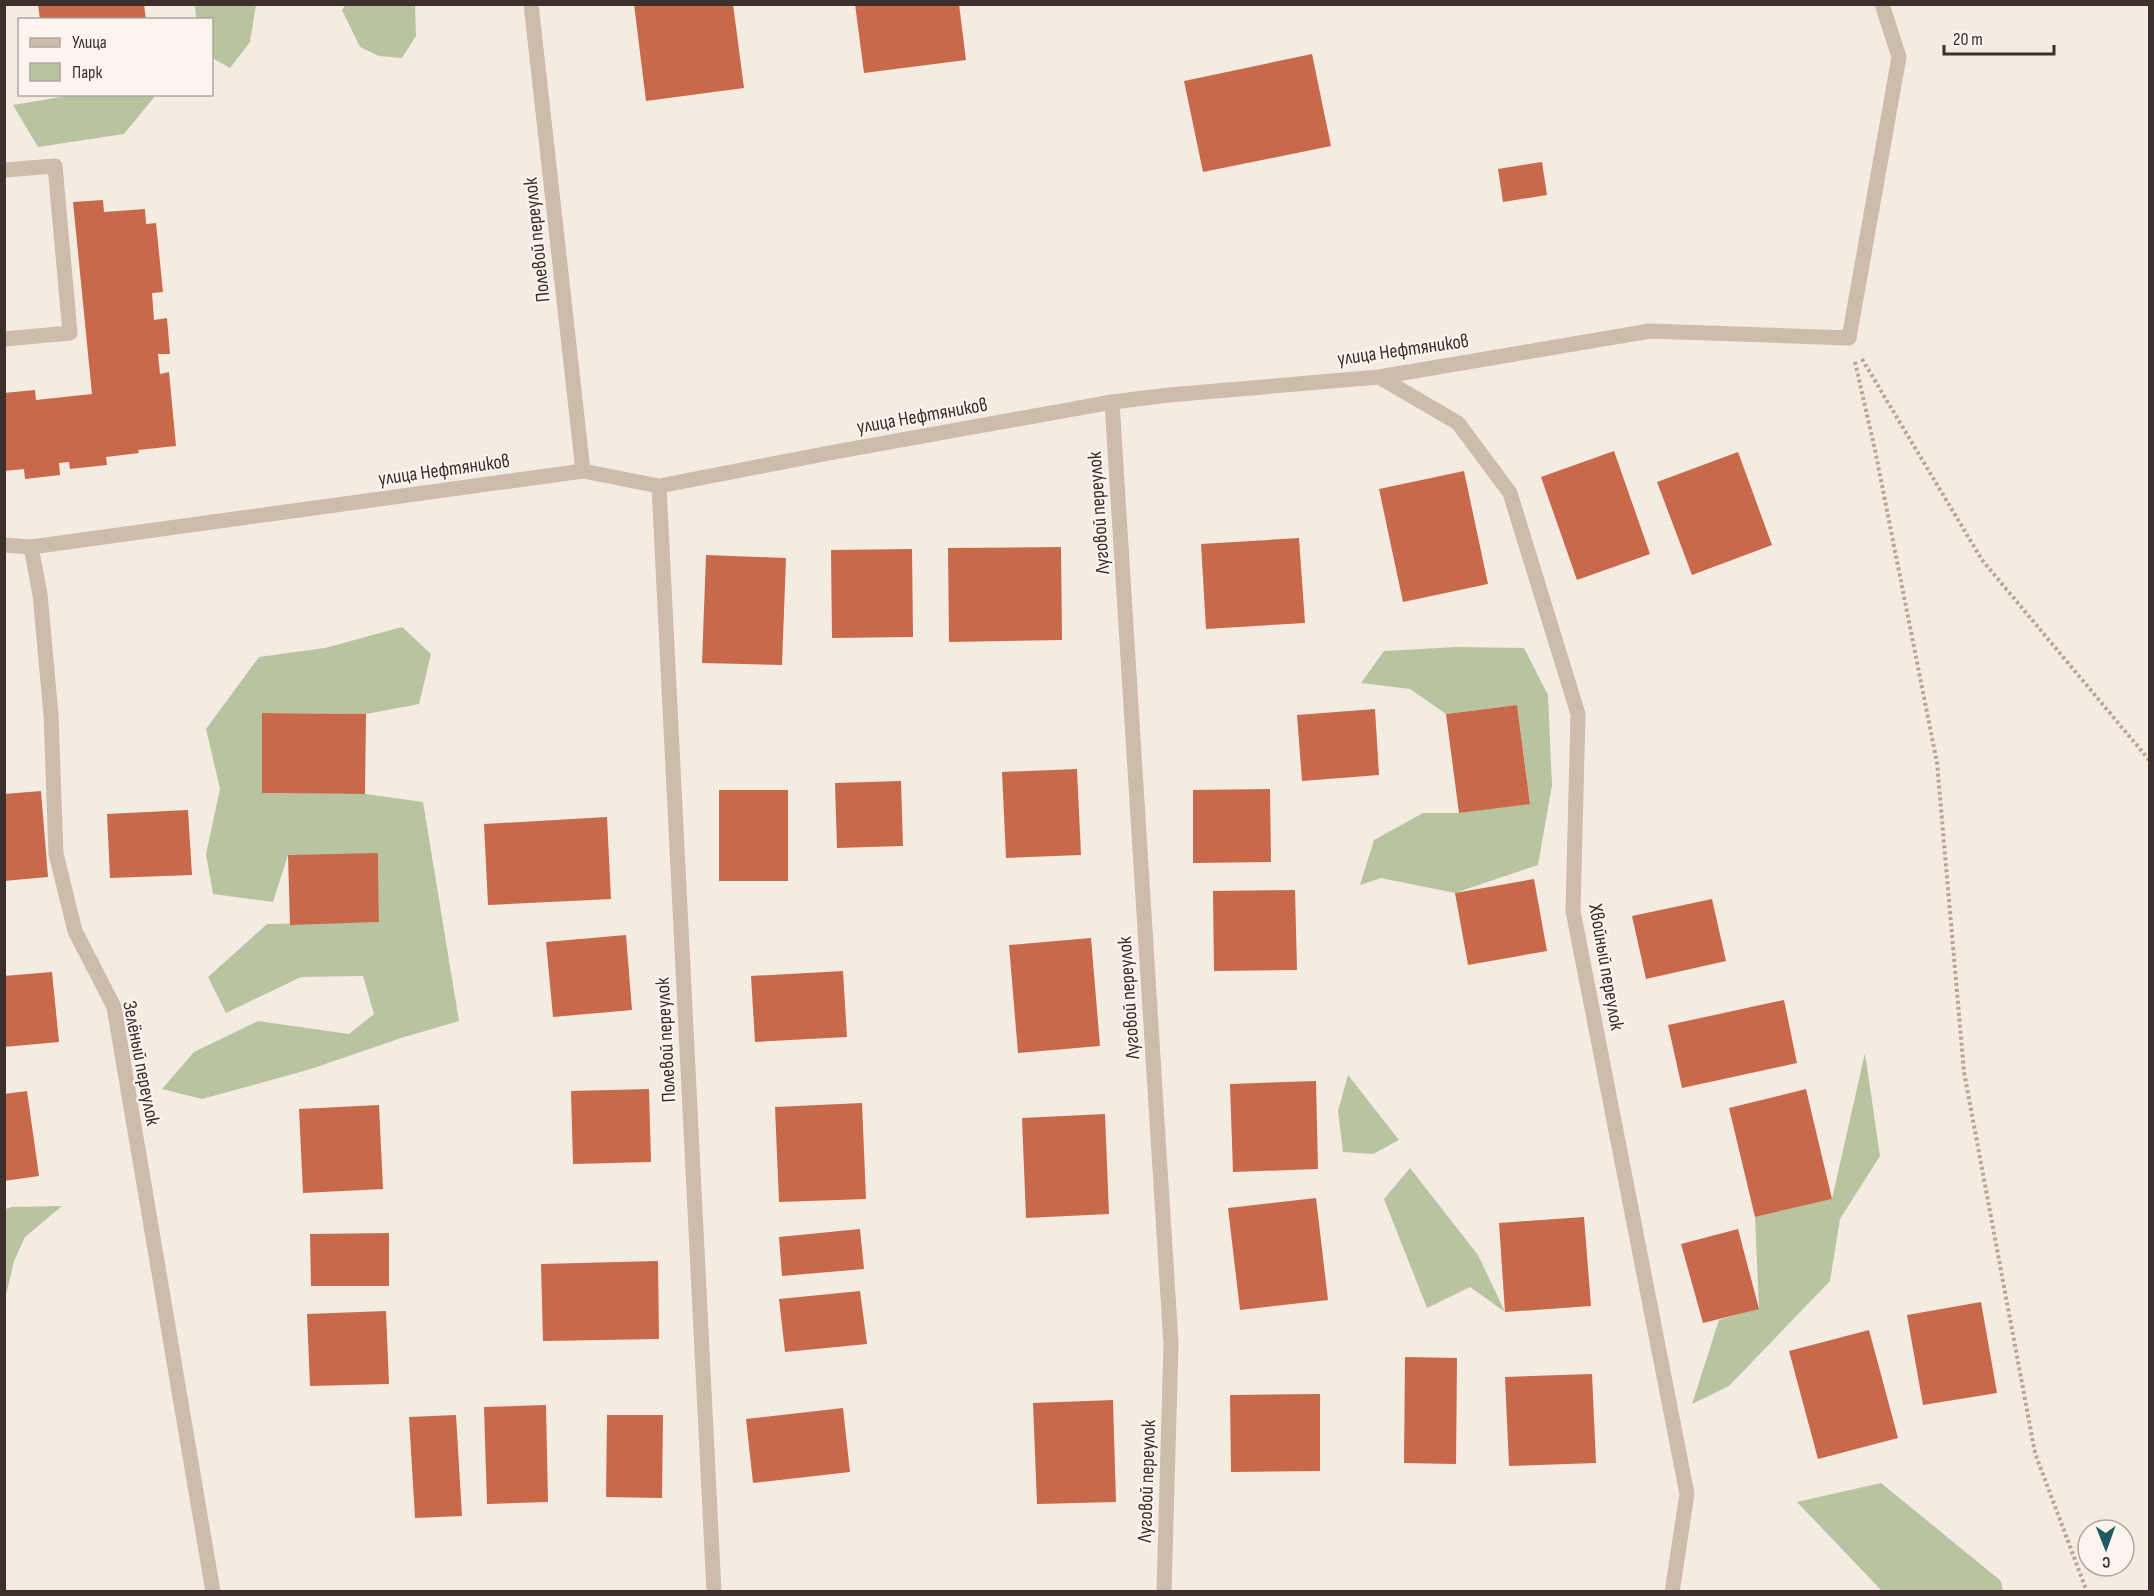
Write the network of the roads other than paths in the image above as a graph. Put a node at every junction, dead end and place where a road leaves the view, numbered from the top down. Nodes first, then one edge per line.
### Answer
1 (531, 4) edge
2 (1882, 4) edge
3 (4, 170) edge
4 (4, 339) edge
5 (1378, 377) junction
6 (1112, 402) junction
7 (583, 471) junction
8 (659, 486) junction
9 (4, 545) edge
10 (31, 547) junction
11 (213, 1592) edge
12 (714, 1592) edge
13 (1164, 1592) edge
14 (1672, 1592) edge

1 - 7 street, Полевой переулок
2 - 5 street, улица Нефтяников
3 - 4 street
5 - 6 street, улица Нефтяников
5 - 14 street, Хвойный переулок
6 - 8 street, улица Нефтяников
6 - 13 street, Луговой переулок
7 - 8 street, улица Нефтяников
7 - 10 street, улица Нефтяников
8 - 12 street, Полевой переулок
9 - 10 street, улица Нефтяников
10 - 11 street, Зелёный переулок

